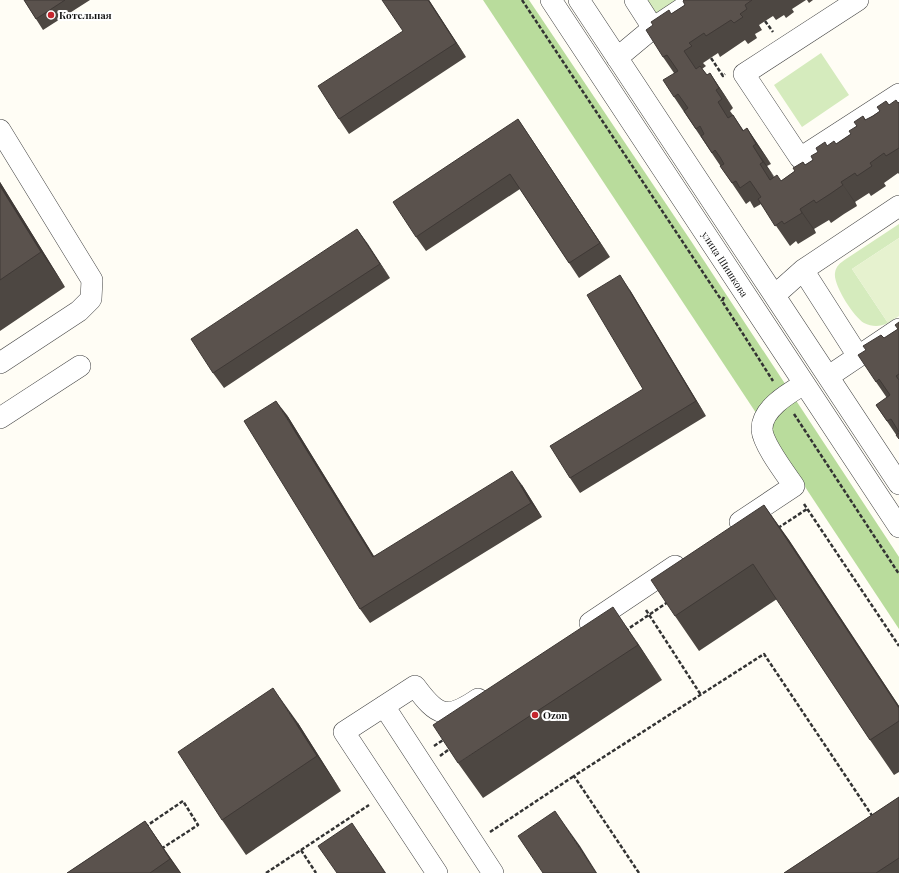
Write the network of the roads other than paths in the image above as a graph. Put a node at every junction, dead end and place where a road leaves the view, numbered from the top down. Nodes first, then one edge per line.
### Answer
1 (551, 0) edge
2 (579, 0) edge
3 (635, 0) edge
4 (695, 0) edge
5 (858, 0) edge
6 (653, 28) junction
7 (617, 58) junction
8 (899, 94) edge
9 (0, 130) edge
10 (899, 206) edge
11 (803, 270) junction
12 (775, 295) junction
13 (899, 329) edge
14 (858, 356) junction
15 (0, 363) edge
16 (80, 366) dead end
17 (829, 376) junction
18 (804, 384) junction
19 (0, 418) edge
20 (899, 484) edge
21 (899, 527) edge
22 (727, 530) edge
23 (688, 557) edge
24 (577, 632) edge
25 (494, 688) edge
26 (384, 706) junction
27 (437, 873) edge
28 (493, 873) edge

1 - 18 street, улица Шишкова
2 - 7 street
3 - 6 street
4 - 6 street
5 - 8 street
6 - 7 street
7 - 12 street
9 - 15 street
10 - 11 street
11 - 12 street
11 - 14 street
12 - 17 street
13 - 14 street
14 - 17 street
16 - 19 street
17 - 20 street
18 - 21 street, улица Шишкова
18 - 22 street
23 - 24 street
25 - 26 street
26 - 27 street
26 - 28 street

